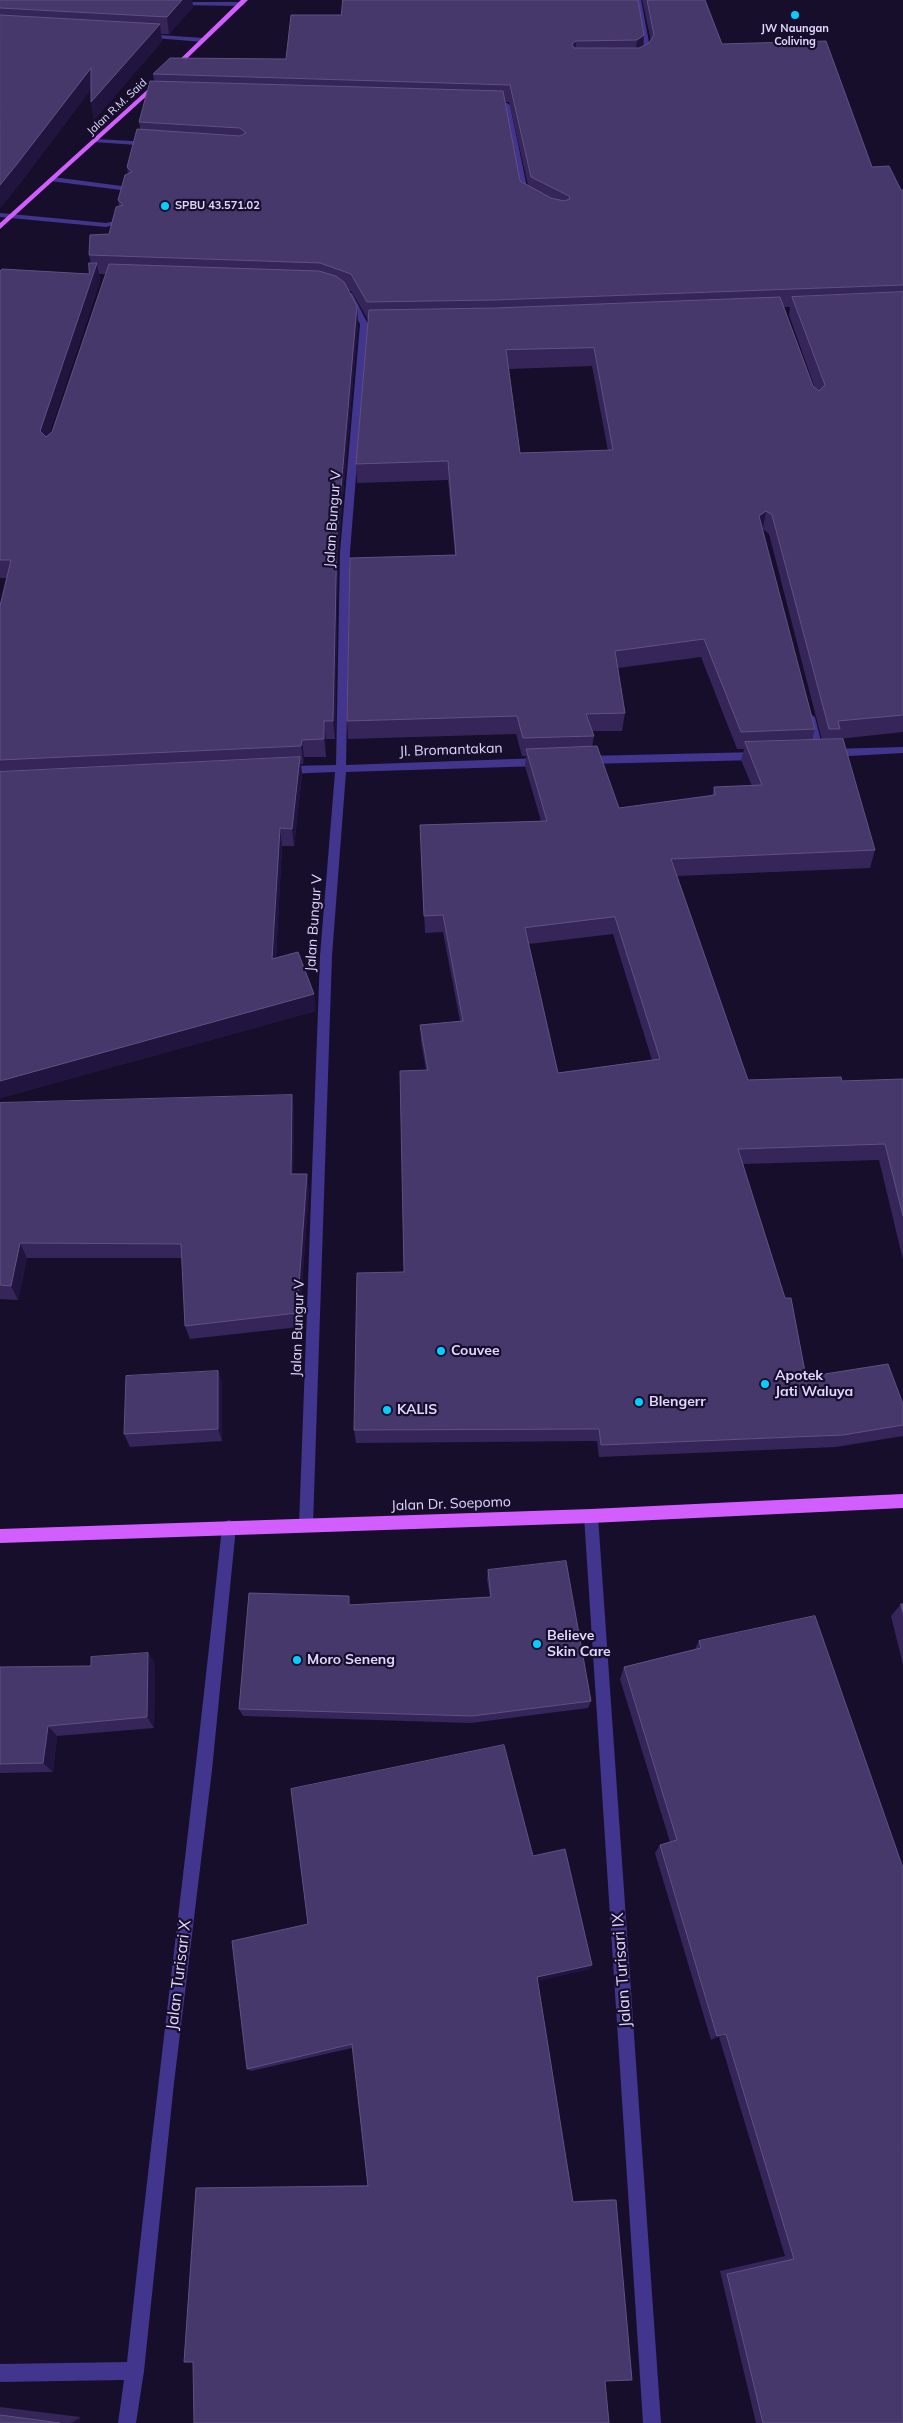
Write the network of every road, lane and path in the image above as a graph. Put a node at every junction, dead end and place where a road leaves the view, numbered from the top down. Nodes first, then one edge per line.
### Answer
1 (638, 0) edge
2 (163, 2) edge
3 (243, 2) edge
4 (135, 36) edge
5 (203, 40) junction
6 (637, 61) edge
7 (146, 95) junction
8 (156, 96) edge
9 (484, 106) edge
10 (96, 140) junction
11 (164, 145) edge
12 (53, 179) junction
13 (129, 189) edge
14 (530, 202) edge
15 (14, 214) junction
16 (0, 215) edge
17 (120, 222) edge
18 (0, 227) edge
19 (345, 291) edge
20 (807, 706) edge
21 (903, 750) edge
22 (770, 755) edge
23 (556, 761) edge
24 (575, 761) edge
25 (341, 767) junction
26 (271, 770) edge
27 (903, 1501) edge
28 (591, 1516) junction
29 (306, 1525) junction
30 (229, 1528) junction
31 (0, 1536) edge
32 (135, 2370) junction
33 (0, 2373) edge
34 (127, 2423) edge
35 (652, 2423) edge

1 - 6 street
2 - 3 street
3 - 5 main road, Jalan R.M. Said
4 - 5 street
5 - 7 main road, Jalan R.M. Said
7 - 8 street
7 - 10 main road, Jalan R.M. Said
9 - 14 street
10 - 11 street
10 - 12 main road, Jalan R.M. Said
12 - 13 street
12 - 15 main road, Jalan R.M. Said
15 - 16 street
15 - 17 street
15 - 18 main road, Jalan R.M. Said
19 - 25 street, Jalan Bungur V
20 - 21 street
22 - 24 street
23 - 25 street, Jl. Bromantakan
25 - 26 street, Jl. Bromantakan
25 - 29 street, Jalan Bungur V
27 - 28 main road, Jalan Dr. Soepomo
28 - 29 main road, Jalan Dr. Soepomo
28 - 35 street, Jalan Turisari IX
29 - 30 main road, Jalan Dr. Soepomo
30 - 31 main road, Jalan Dr. Soepomo
30 - 32 street, Jalan Turisari X
32 - 33 street
32 - 34 street, Jalan Turisari X

